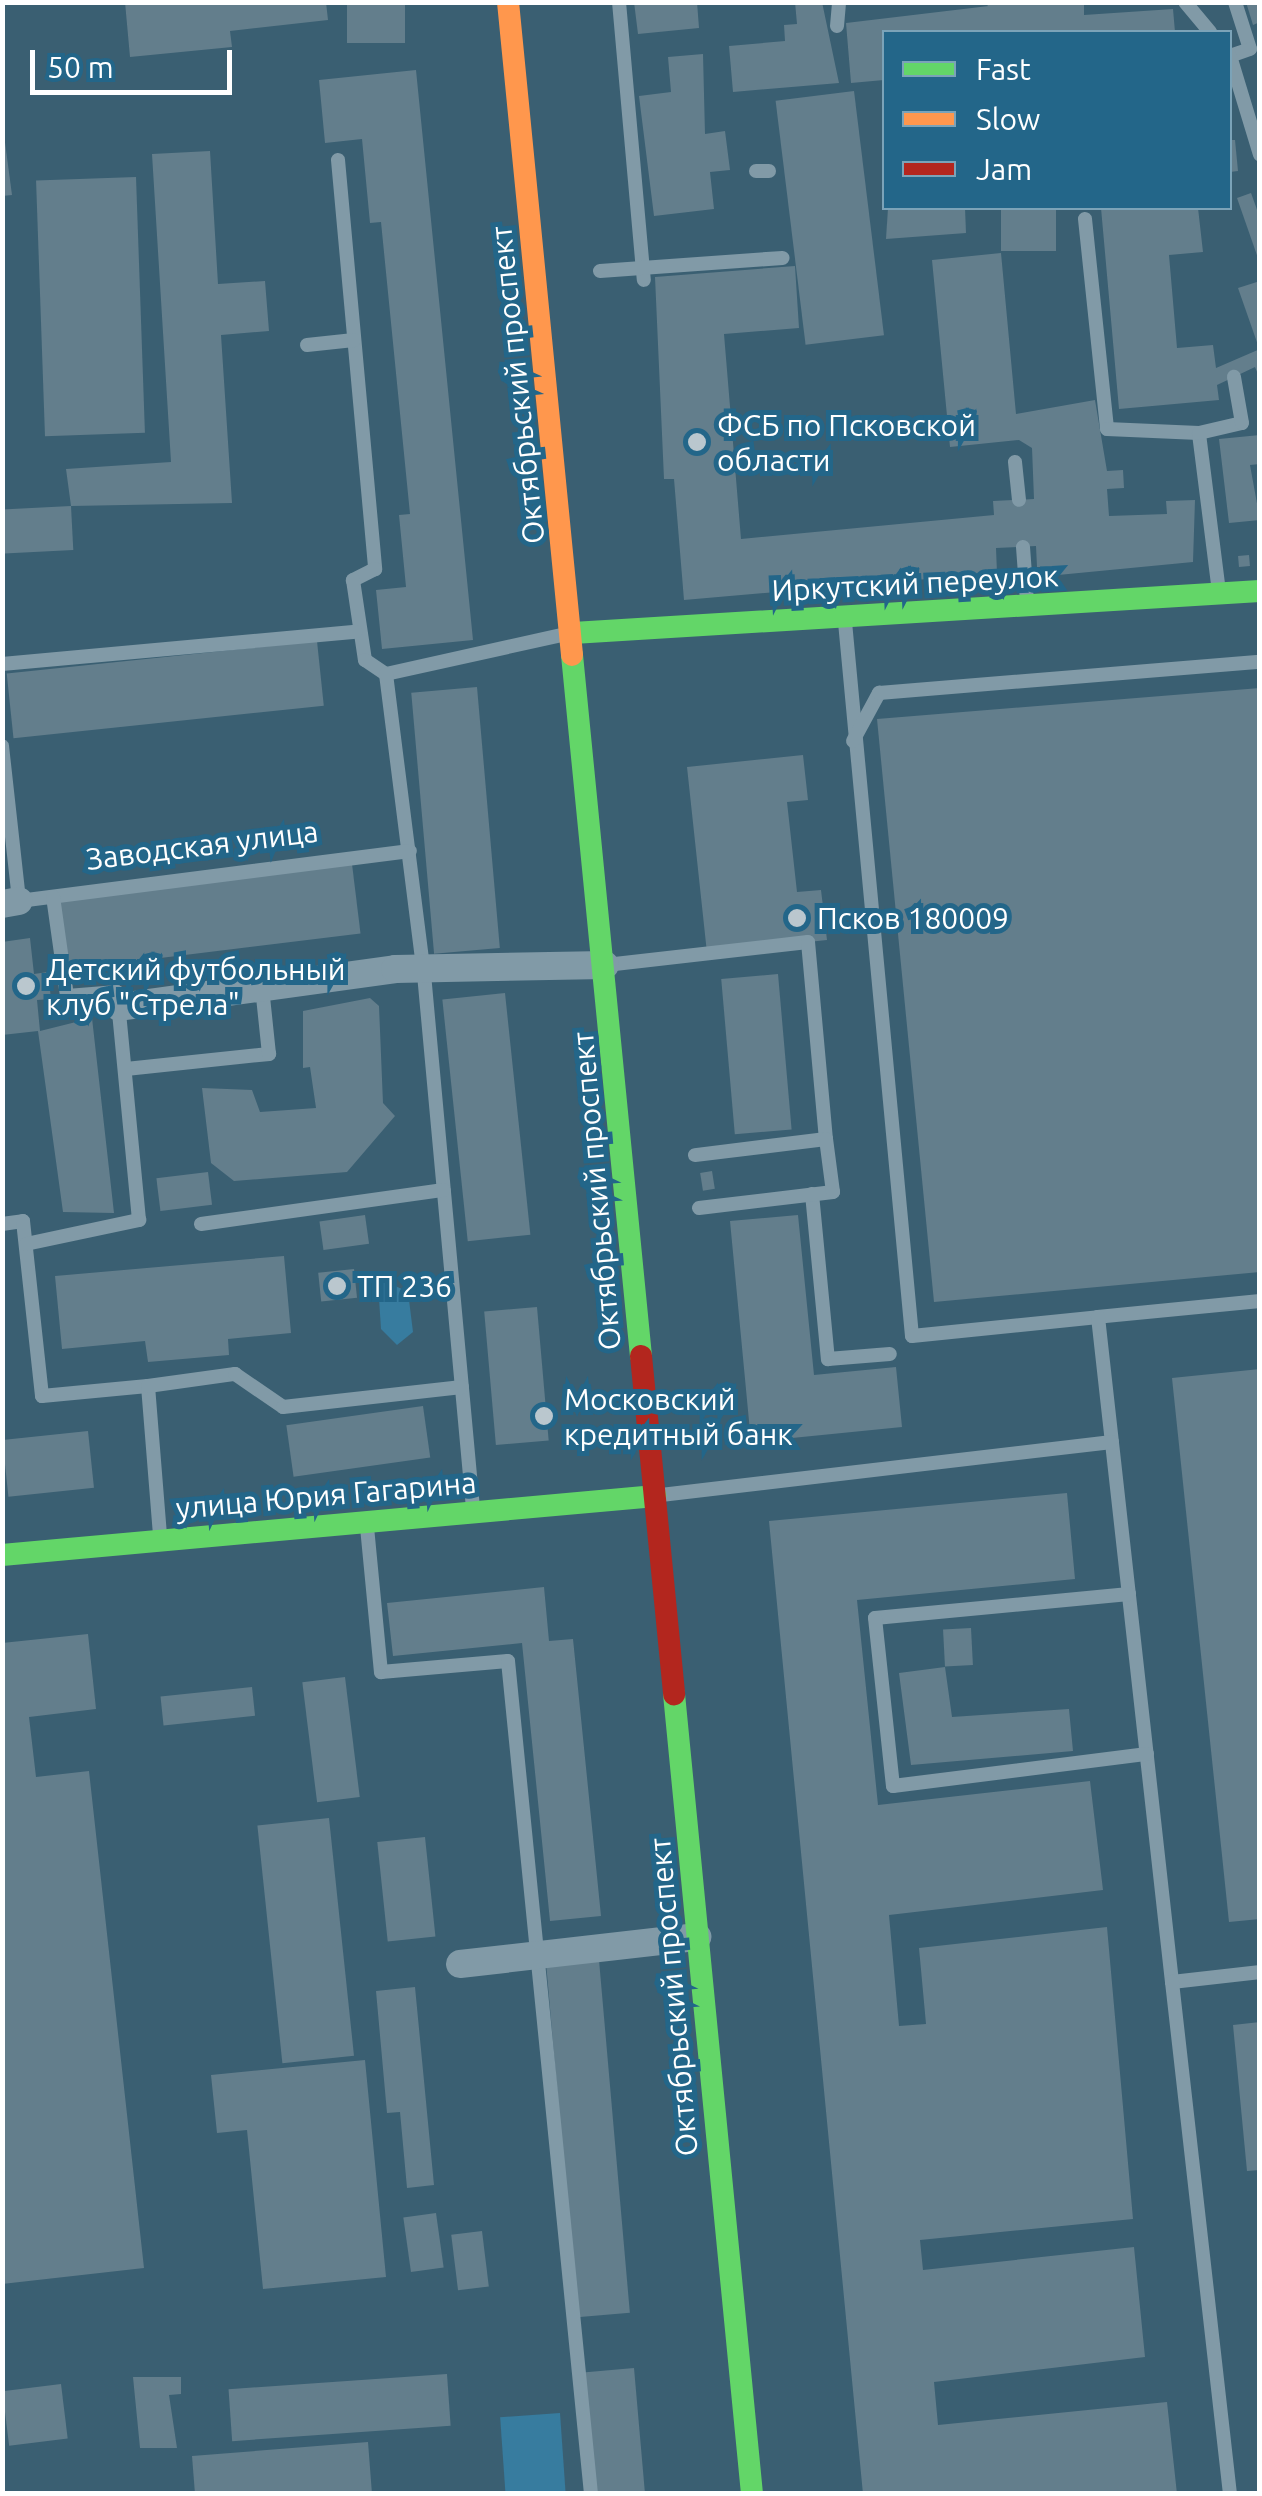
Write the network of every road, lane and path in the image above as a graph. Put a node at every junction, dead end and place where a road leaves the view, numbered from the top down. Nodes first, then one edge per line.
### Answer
1 (508, 2) edge
2 (619, 2) edge
3 (839, 2) edge
4 (1185, 2) edge
5 (1235, 2) edge
6 (837, 26) dead end
7 (1208, 30) edge
8 (1255, 47) edge
9 (1232, 63) edge
10 (1260, 155) edge
11 (338, 160) dead end
12 (1085, 219) dead end
13 (783, 258) dead end
14 (600, 272) dead end
15 (643, 274) junction
16 (354, 340) junction
17 (307, 345) dead end
18 (1234, 377) dead end
19 (1199, 433) junction
20 (1016, 462) dead end
21 (1019, 500) dead end
22 (1023, 547) dead end
23 (1260, 591) edge
24 (1219, 593) junction
25 (1028, 607) junction
26 (845, 618) junction
27 (356, 632) junction
28 (573, 633) junction
29 (1260, 662) edge
30 (2, 664) edge
31 (386, 674) junction
32 (853, 742) junction
33 (2, 746) edge
34 (410, 852) junction
35 (53, 897) junction
36 (11, 903) edge
37 (605, 965) junction
38 (424, 974) junction
39 (262, 987) junction
40 (119, 1006) junction
41 (126, 1069) junction
42 (826, 1139) junction
43 (694, 1155) dead end
44 (444, 1190) junction
45 (812, 1194) junction
46 (699, 1208) dead end
47 (2, 1224) edge
48 (200, 1224) dead end
49 (26, 1244) junction
50 (1260, 1301) edge
51 (1098, 1317) junction
52 (890, 1354) dead end
53 (148, 1386) junction
54 (462, 1386) junction
55 (1112, 1442) junction
56 (656, 1496) junction
57 (473, 1512) junction
58 (367, 1522) junction
59 (160, 1540) junction
60 (2, 1554) edge
61 (1129, 1594) junction
62 (1147, 1754) junction
63 (698, 1936) junction
64 (538, 1954) junction
65 (460, 1964) dead end
66 (1260, 1972) edge
67 (1172, 1982) junction
68 (591, 2494) edge
69 (752, 2494) edge
70 (1230, 2494) edge

1 - 28 main road, Октябрьский проспект
2 - 15 lane
3 - 6 lane
4 - 7 lane
5 - 8 lane
9 - 10 lane
11 - 16 lane
12 - 19 lane
13 - 15 lane
14 - 15 lane
16 - 17 lane
16 - 27 lane
18 - 19 lane
19 - 24 lane
20 - 21 lane
22 - 25 lane
23 - 24 main road, Иркутский переулок
24 - 25 main road, Иркутский переулок
25 - 26 main road, Иркутский переулок
26 - 28 main road, Иркутский переулок
26 - 32 lane
27 - 30 lane
27 - 31 lane
28 - 31 lane
28 - 37 main road, Октябрьский проспект
29 - 32 lane
31 - 34 lane
32 - 51 lane
33 - 36 lane
34 - 35 lane, Заводская улица
34 - 38 lane
35 - 36 lane, Заводская улица
35 - 40 lane
37 - 38 street
37 - 42 lane
37 - 56 main road, Октябрьский проспект
38 - 39 street
38 - 44 lane
39 - 40 street
39 - 41 lane
40 - 41 lane
41 - 49 lane
42 - 43 lane
42 - 45 lane
44 - 48 lane
44 - 54 lane
45 - 46 lane
45 - 52 lane
47 - 49 lane
49 - 53 lane
50 - 51 lane
51 - 55 lane
53 - 54 lane
53 - 59 lane
54 - 57 lane
55 - 56 lane
55 - 61 lane
56 - 57 main road, улица Юрия Гагарина
56 - 63 main road, Октябрьский проспект
57 - 58 main road, улица Юрия Гагарина
58 - 59 main road, улица Юрия Гагарина
58 - 64 lane
59 - 60 main road, улица Юрия Гагарина
61 - 62 lane
61 - 62 lane
62 - 67 lane
63 - 64 street
63 - 69 main road, Октябрьский проспект
64 - 65 street
64 - 68 lane
66 - 67 lane
67 - 70 lane

